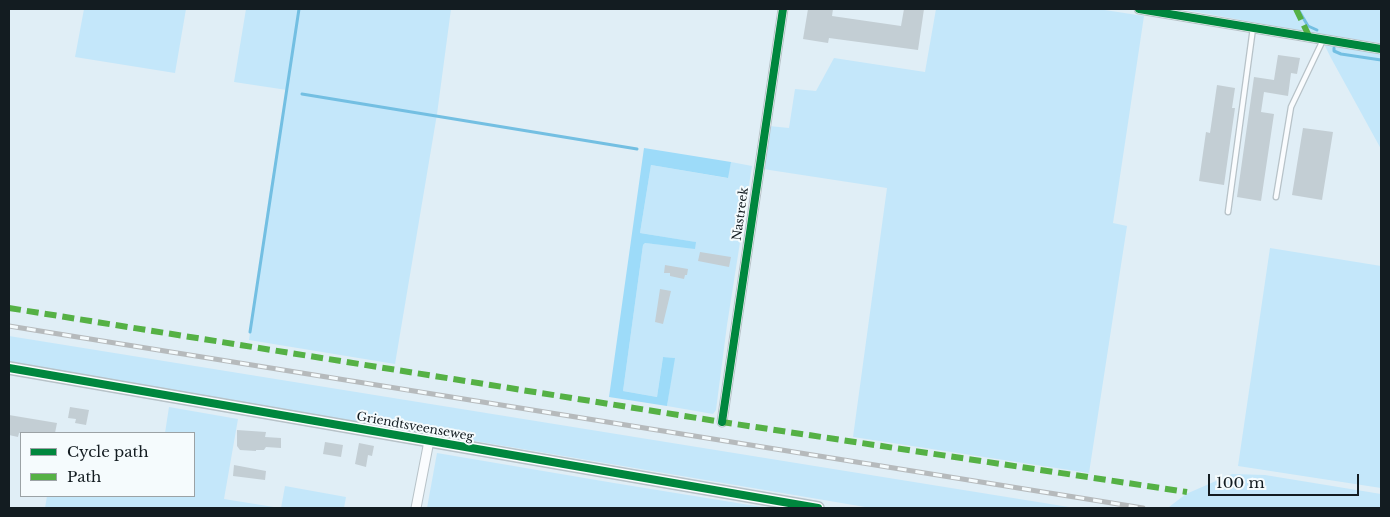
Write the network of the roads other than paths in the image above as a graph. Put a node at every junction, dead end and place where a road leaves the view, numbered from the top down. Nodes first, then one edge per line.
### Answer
1 (783, 9) edge
2 (1139, 9) edge
3 (1253, 27) junction
4 (1324, 39) junction
5 (1381, 49) edge
6 (1276, 197) dead end
7 (1228, 212) dead end
8 (9, 368) edge
9 (722, 422) dead end
10 (429, 441) junction
11 (416, 508) edge
12 (818, 508) edge

1 - 9 street, Nastreek
2 - 3 street
3 - 4 street
3 - 7 lane
4 - 5 street
4 - 6 lane
8 - 10 street, Griendtsveenseweg
10 - 11 street
10 - 12 street, Griendtsveenseweg

